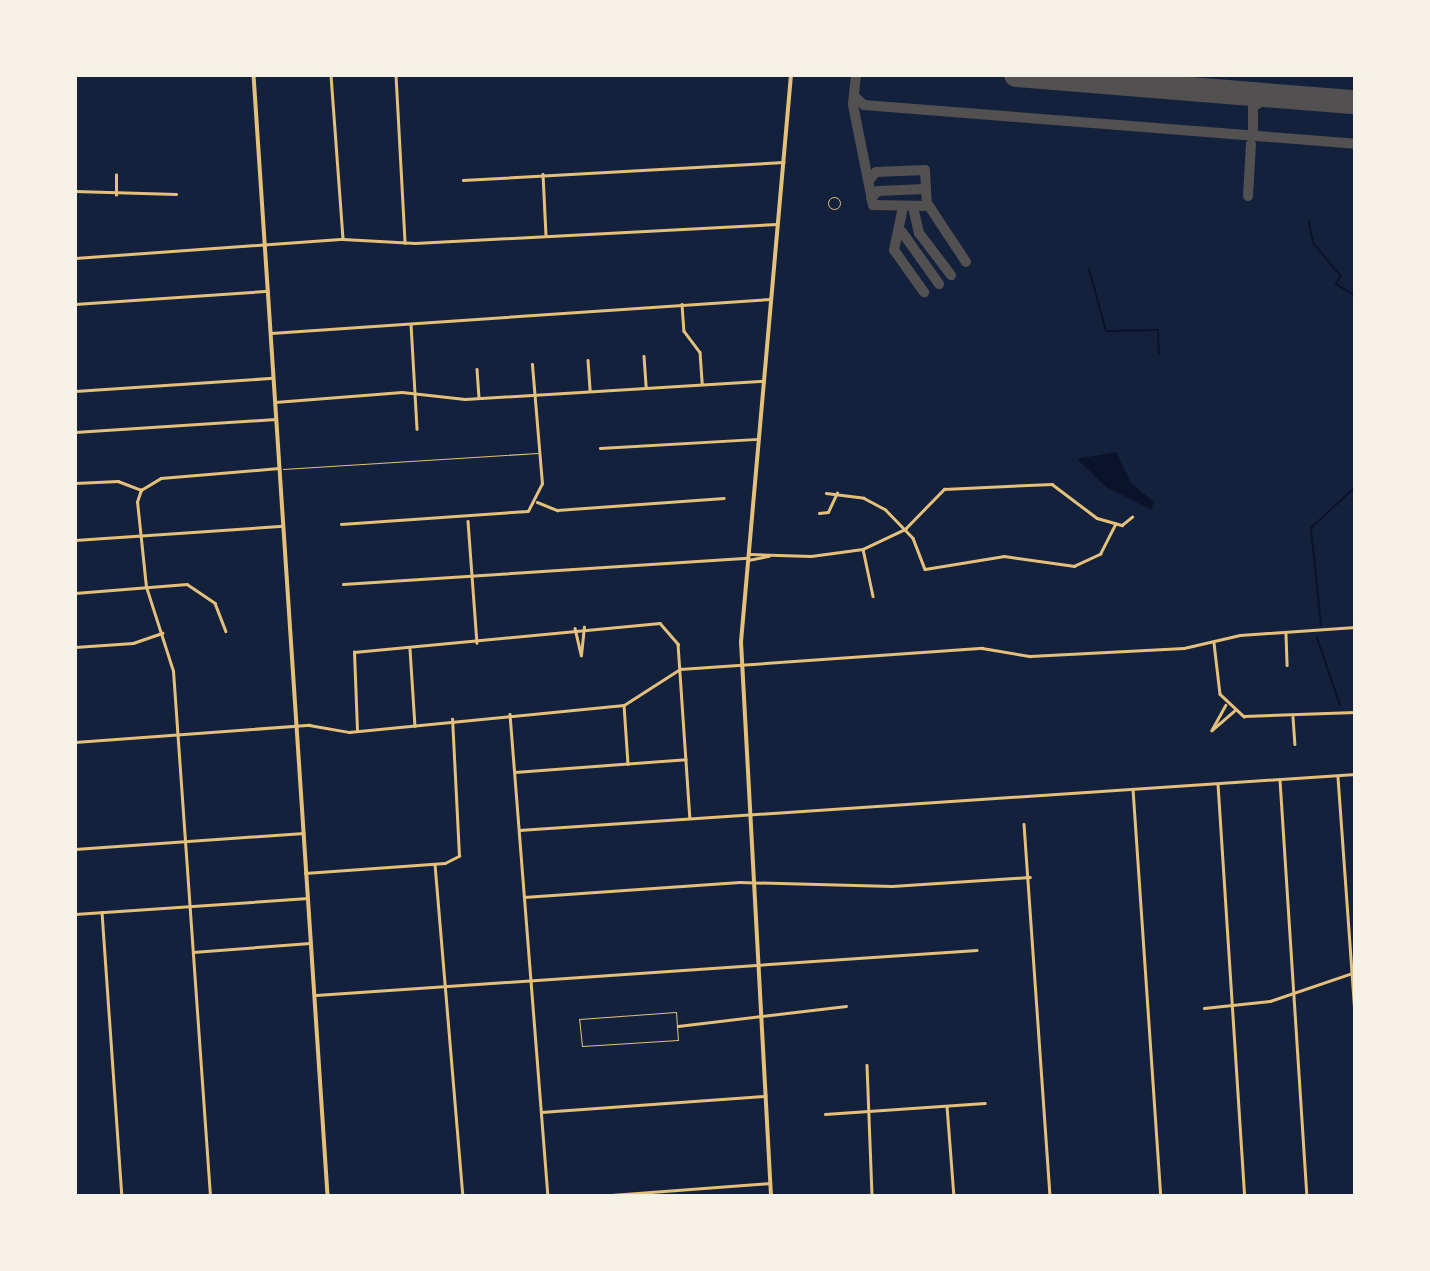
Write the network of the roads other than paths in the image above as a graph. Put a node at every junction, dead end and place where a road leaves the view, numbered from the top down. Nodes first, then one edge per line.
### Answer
1 (254, 75) edge
2 (331, 75) edge
3 (396, 75) edge
4 (791, 75) edge
5 (783, 162) junction
6 (543, 174) junction
7 (116, 175) dead end
8 (463, 180) dead end
9 (75, 191) edge
10 (176, 194) dead end
11 (116, 195) junction
12 (777, 224) junction
13 (546, 235) junction
14 (343, 239) junction
15 (405, 243) junction
16 (265, 245) junction
17 (75, 258) edge
18 (268, 291) junction
19 (770, 299) junction
20 (75, 304) edge
21 (681, 304) junction
22 (411, 323) junction
23 (271, 333) junction
24 (644, 356) dead end
25 (588, 360) dead end
26 (532, 364) dead end
27 (477, 369) dead end
28 (273, 378) junction
29 (763, 381) junction
30 (702, 384) junction
31 (646, 387) junction
32 (75, 391) edge
33 (590, 391) junction
34 (414, 393) junction
35 (535, 395) junction
36 (479, 398) junction
37 (275, 402) junction
38 (276, 419) junction
39 (417, 429) dead end
40 (75, 432) edge
41 (758, 439) junction
42 (600, 448) dead end
43 (540, 453) junction
44 (279, 468) junction
45 (75, 483) edge
46 (141, 490) junction
47 (838, 493) junction
48 (826, 494) dead end
49 (724, 498) dead end
50 (537, 502) junction
51 (819, 513) dead end
52 (1132, 517) dead end
53 (468, 520) junction
54 (341, 524) dead end
55 (1115, 524) junction
56 (283, 526) junction
57 (905, 529) junction
58 (139, 536) junction
59 (75, 540) edge
60 (863, 549) junction
61 (747, 557) junction
62 (472, 575) junction
63 (343, 584) dead end
64 (146, 587) junction
65 (75, 593) edge
66 (873, 596) dead end
67 (584, 627) junction
68 (1355, 627) edge
69 (575, 628) junction
70 (226, 631) dead end
71 (1286, 632) junction
72 (162, 633) junction
73 (1214, 642) junction
74 (477, 643) junction
75 (75, 647) edge
76 (410, 648) junction
77 (741, 664) junction
78 (1287, 665) dead end
79 (680, 669) junction
80 (624, 705) junction
81 (1227, 705) junction
82 (1234, 711) junction
83 (1355, 712) edge
84 (510, 714) junction
85 (1293, 717) junction
86 (452, 718) junction
87 (296, 726) junction
88 (415, 726) junction
89 (357, 731) junction
90 (177, 734) junction
91 (75, 742) edge
92 (1295, 744) dead end
93 (686, 760) junction
94 (628, 764) junction
95 (515, 772) junction
96 (1355, 774) edge
97 (1338, 775) junction
98 (1280, 779) junction
99 (1218, 784) junction
100 (1133, 789) junction
101 (747, 816) junction
102 (690, 818) junction
103 (1024, 824) dead end
104 (519, 830) junction
105 (303, 833) junction
106 (185, 841) junction
107 (75, 849) edge
108 (435, 864) junction
109 (306, 873) junction
110 (1030, 877) junction
111 (751, 884) junction
112 (524, 897) junction
113 (307, 898) junction
114 (190, 906) junction
115 (103, 912) junction
116 (75, 914) edge
117 (310, 943) junction
118 (976, 950) dead end
119 (193, 951) junction
120 (757, 965) junction
121 (1353, 972) edge
122 (530, 980) junction
123 (445, 986) junction
124 (314, 995) junction
125 (1294, 995) junction
126 (846, 1006) dead end
127 (1233, 1006) junction
128 (1204, 1008) dead end
129 (1355, 1014) edge
130 (760, 1017) junction
131 (678, 1026) junction
132 (867, 1065) dead end
133 (765, 1096) junction
134 (985, 1103) dead end
135 (947, 1106) junction
136 (541, 1112) junction
137 (867, 1112) junction
138 (825, 1114) dead end
139 (770, 1183) junction
140 (122, 1196) edge
141 (210, 1196) edge
142 (328, 1196) edge
143 (463, 1196) edge
144 (548, 1196) edge
145 (598, 1196) edge
146 (771, 1196) edge
147 (872, 1196) edge
148 (954, 1196) edge
149 (1050, 1196) edge
150 (1161, 1196) edge
151 (1245, 1196) edge
152 (1307, 1196) edge

1 - 16 main road
2 - 14 street
3 - 15 street
4 - 5 main road
5 - 6 street
5 - 12 main road
6 - 8 street
6 - 13 street
7 - 11 street
9 - 11 street
10 - 11 street
12 - 13 street
12 - 19 main road
13 - 15 street
14 - 15 street
14 - 16 street
16 - 17 street
16 - 18 main road
18 - 20 street
18 - 23 main road
19 - 21 street
19 - 29 main road
21 - 22 street
21 - 30 street
22 - 23 street
22 - 34 street
23 - 28 main road
24 - 31 street
25 - 33 street
26 - 35 street
27 - 36 street
28 - 32 street
28 - 37 main road
29 - 30 street
29 - 41 main road
30 - 31 street
31 - 33 street
33 - 35 street
34 - 36 street
34 - 37 street
34 - 39 street
35 - 36 street
35 - 43 street
37 - 38 main road
38 - 40 street
38 - 44 main road
41 - 42 street
41 - 61 main road
43 - 44 lane
43 - 50 street
44 - 46 street
44 - 56 main road
45 - 46 street
46 - 58 street
47 - 48 street
47 - 51 street
47 - 57 street
49 - 50 street
50 - 53 street
52 - 55 street
53 - 54 street
53 - 62 street
55 - 57 street
55 - 57 street
56 - 58 street
56 - 87 main road
57 - 60 street
58 - 59 street
58 - 64 street
60 - 61 street
60 - 66 street
61 - 62 street
61 - 77 main road
62 - 63 street
62 - 74 street
64 - 65 street
64 - 70 street
64 - 72 street
67 - 69 street
67 - 69 street
67 - 79 street
68 - 71 street
69 - 74 street
71 - 73 street
71 - 78 street
72 - 75 street
72 - 90 street
73 - 77 street
73 - 81 street
74 - 76 street
76 - 88 street
76 - 89 street
77 - 79 street
77 - 101 main road
79 - 80 street
79 - 93 street
80 - 84 street
80 - 94 street
81 - 82 street
81 - 82 street
82 - 85 street
83 - 85 street
84 - 86 street
84 - 95 street
85 - 92 street
86 - 88 street
86 - 108 street
87 - 89 street
87 - 90 street
87 - 105 main road
88 - 89 street
90 - 91 street
90 - 106 street
93 - 94 street
93 - 102 street
94 - 95 street
95 - 104 street
96 - 97 street
97 - 98 street
97 - 121 street
98 - 99 street
98 - 125 street
99 - 100 street
99 - 127 street
100 - 101 street
100 - 150 street
101 - 102 street
101 - 111 main road
102 - 104 street
103 - 110 street
104 - 112 street
105 - 106 street
105 - 109 main road
106 - 107 street
106 - 114 street
108 - 109 street
108 - 123 street
109 - 113 main road
110 - 111 street
110 - 149 street
111 - 112 street
111 - 120 main road
112 - 122 street
113 - 114 street
113 - 117 main road
114 - 115 street
114 - 119 street
115 - 116 street
115 - 140 street
117 - 119 street
117 - 124 main road
118 - 120 street
119 - 141 street
120 - 122 street
120 - 130 main road
121 - 125 street
121 - 129 street
122 - 123 street
122 - 136 street
123 - 124 street
123 - 143 street
124 - 142 main road
125 - 127 street
125 - 152 street
126 - 130 street
127 - 128 street
127 - 151 street
130 - 131 street
130 - 133 main road
131 - 131 lane
132 - 137 street
133 - 136 street
133 - 139 main road
134 - 135 street
135 - 137 street
135 - 148 street
136 - 144 street
137 - 138 street
137 - 147 street
139 - 145 street
139 - 146 main road

